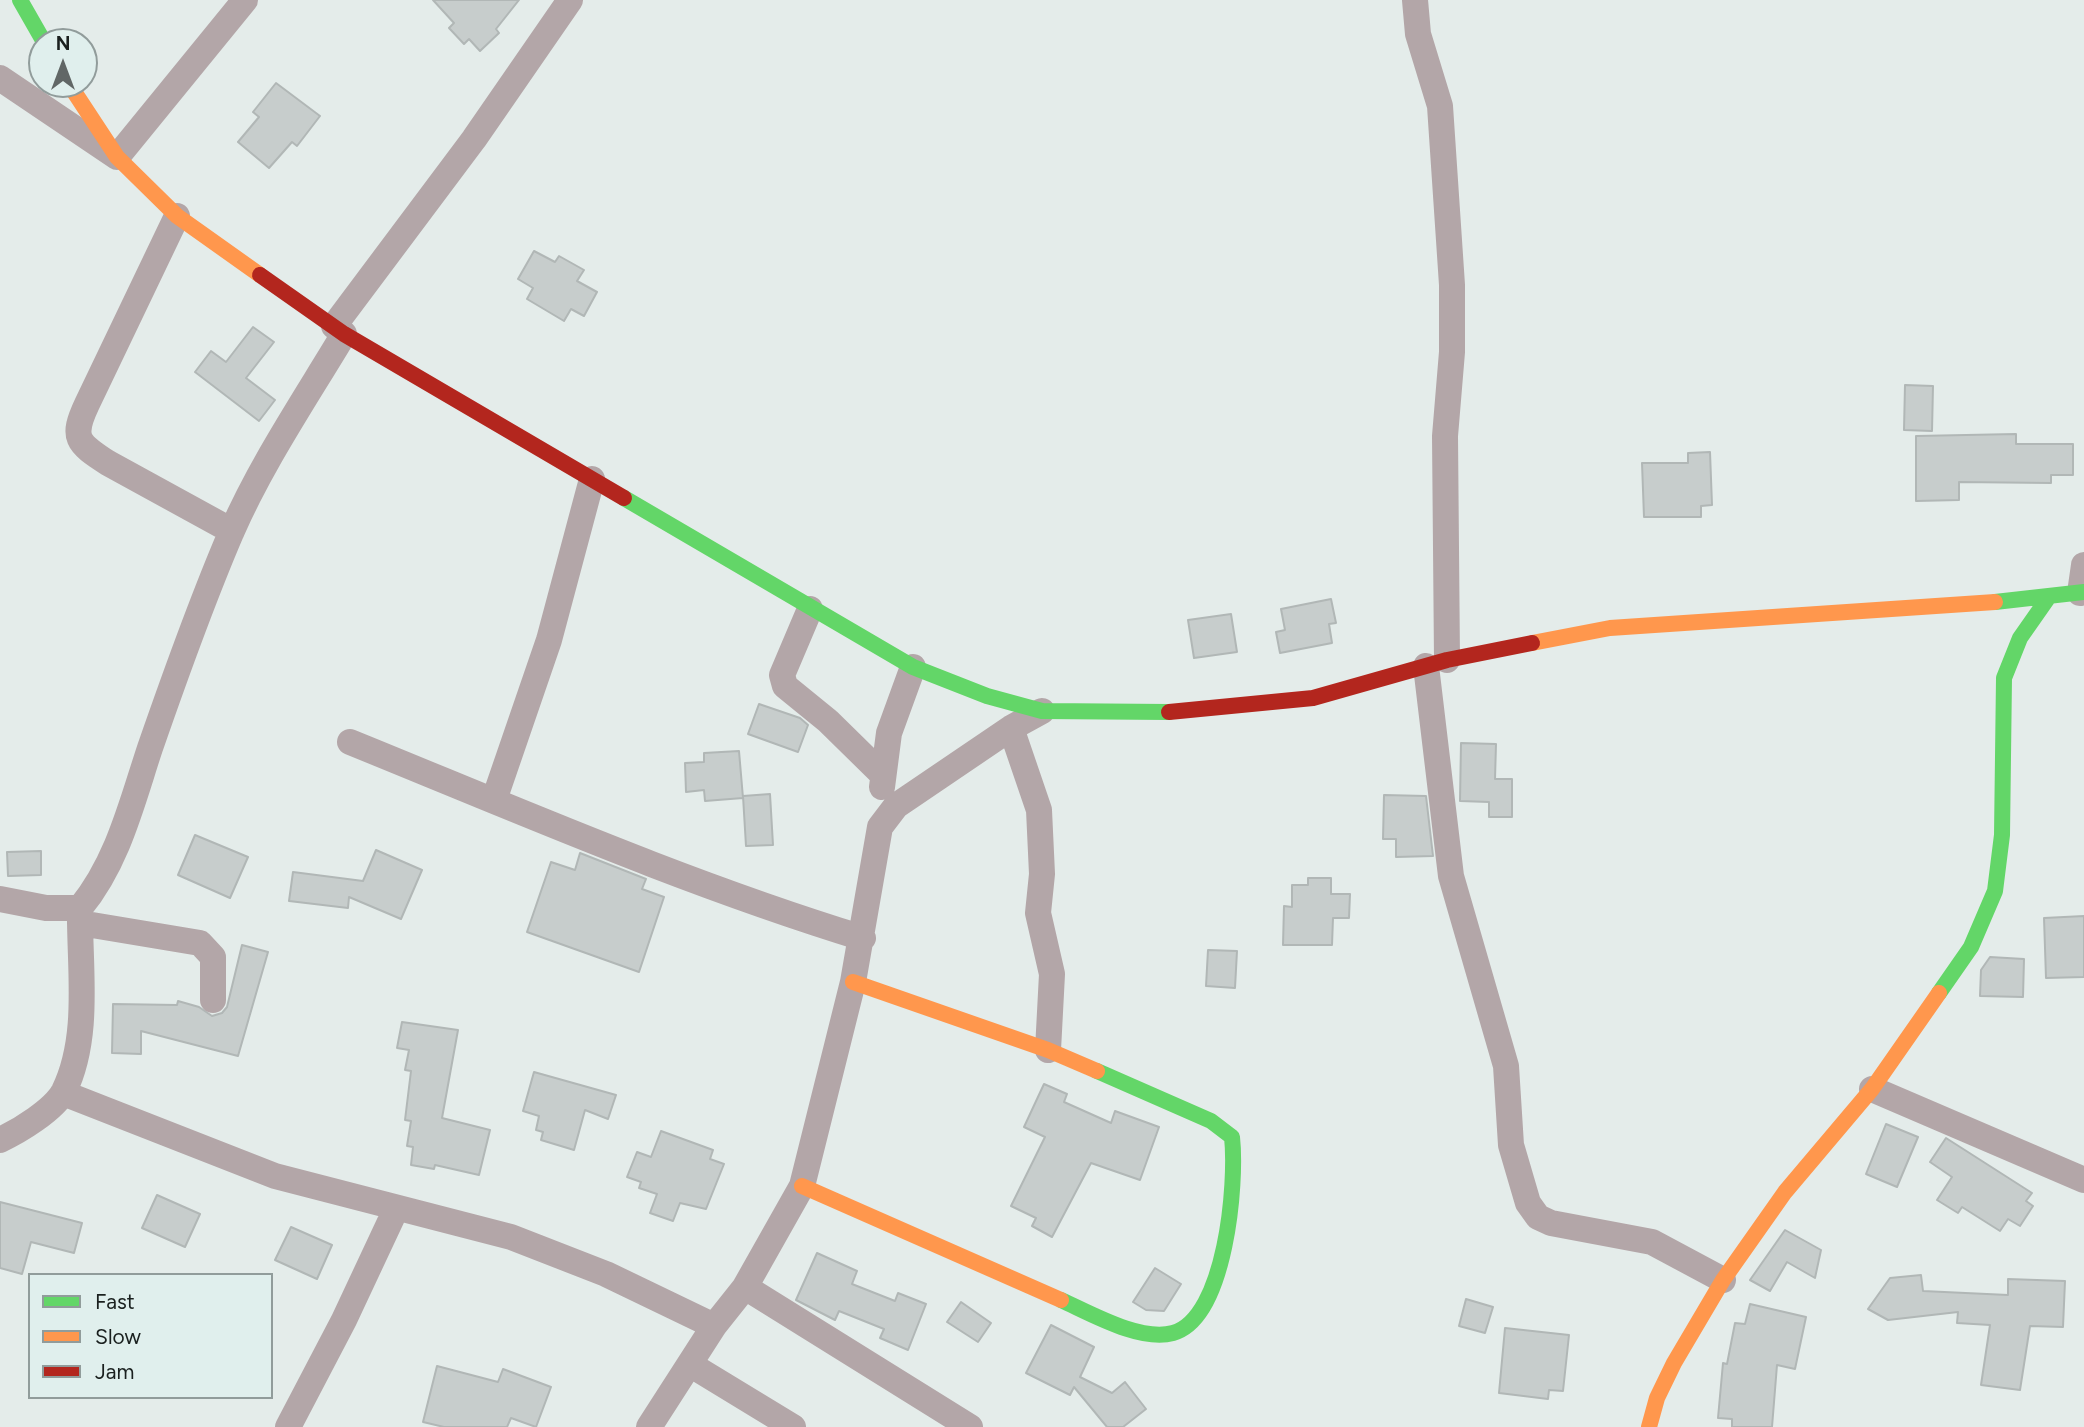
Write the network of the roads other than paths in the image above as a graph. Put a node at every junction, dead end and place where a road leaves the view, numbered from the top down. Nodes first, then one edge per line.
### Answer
1 (20, 0) edge
2 (245, 0) edge
3 (570, 0) edge
4 (1415, 0) edge
5 (36, 28) edge
6 (0, 78) edge
7 (78, 98) edge
8 (117, 157) junction
9 (177, 216) junction
10 (339, 330) junction
11 (592, 479) junction
12 (232, 531) junction
13 (2084, 565) edge
14 (2082, 593) edge
15 (2048, 598) junction
16 (810, 608) junction
17 (1436, 663) junction
18 (913, 667) junction
19 (1042, 711) junction
20 (1011, 728) junction
21 (350, 742) dead end
22 (883, 775) junction
23 (494, 800) junction
24 (880, 827) junction
25 (0, 900) edge
26 (80, 916) junction
27 (863, 938) junction
28 (853, 982) junction
29 (213, 1000) dead end
30 (1048, 1050) junction
31 (1872, 1089) junction
32 (63, 1093) junction
33 (0, 1140) edge
34 (2084, 1180) edge
35 (802, 1186) junction
36 (396, 1209) junction
37 (1723, 1280) junction
38 (745, 1287) junction
39 (714, 1326) junction
40 (691, 1365) junction
41 (288, 1427) edge
42 (649, 1427) edge
43 (793, 1427) edge
44 (970, 1427) edge
45 (1648, 1427) edge

1 - 5 street
2 - 8 street
3 - 10 street
4 - 17 street
6 - 8 street
7 - 8 street
8 - 9 street
9 - 10 street
9 - 12 street
10 - 11 street
10 - 12 street
11 - 16 street
11 - 23 street
12 - 26 street
13 - 14 street
14 - 15 street
15 - 17 street
15 - 31 street
16 - 18 street
16 - 22 street
17 - 19 street
17 - 37 street
18 - 19 street
18 - 22 street
19 - 20 street
20 - 24 street
20 - 30 street
21 - 23 street
22 - 24 street
23 - 27 street
24 - 27 street
25 - 26 street
26 - 29 street
26 - 32 street
27 - 28 street
28 - 30 street
28 - 35 street
30 - 35 street
31 - 34 street
31 - 37 street
32 - 33 street
32 - 36 street
35 - 38 street
36 - 39 street
36 - 41 street
37 - 45 street
38 - 39 street
38 - 44 street
39 - 40 street
40 - 42 street
40 - 43 street

